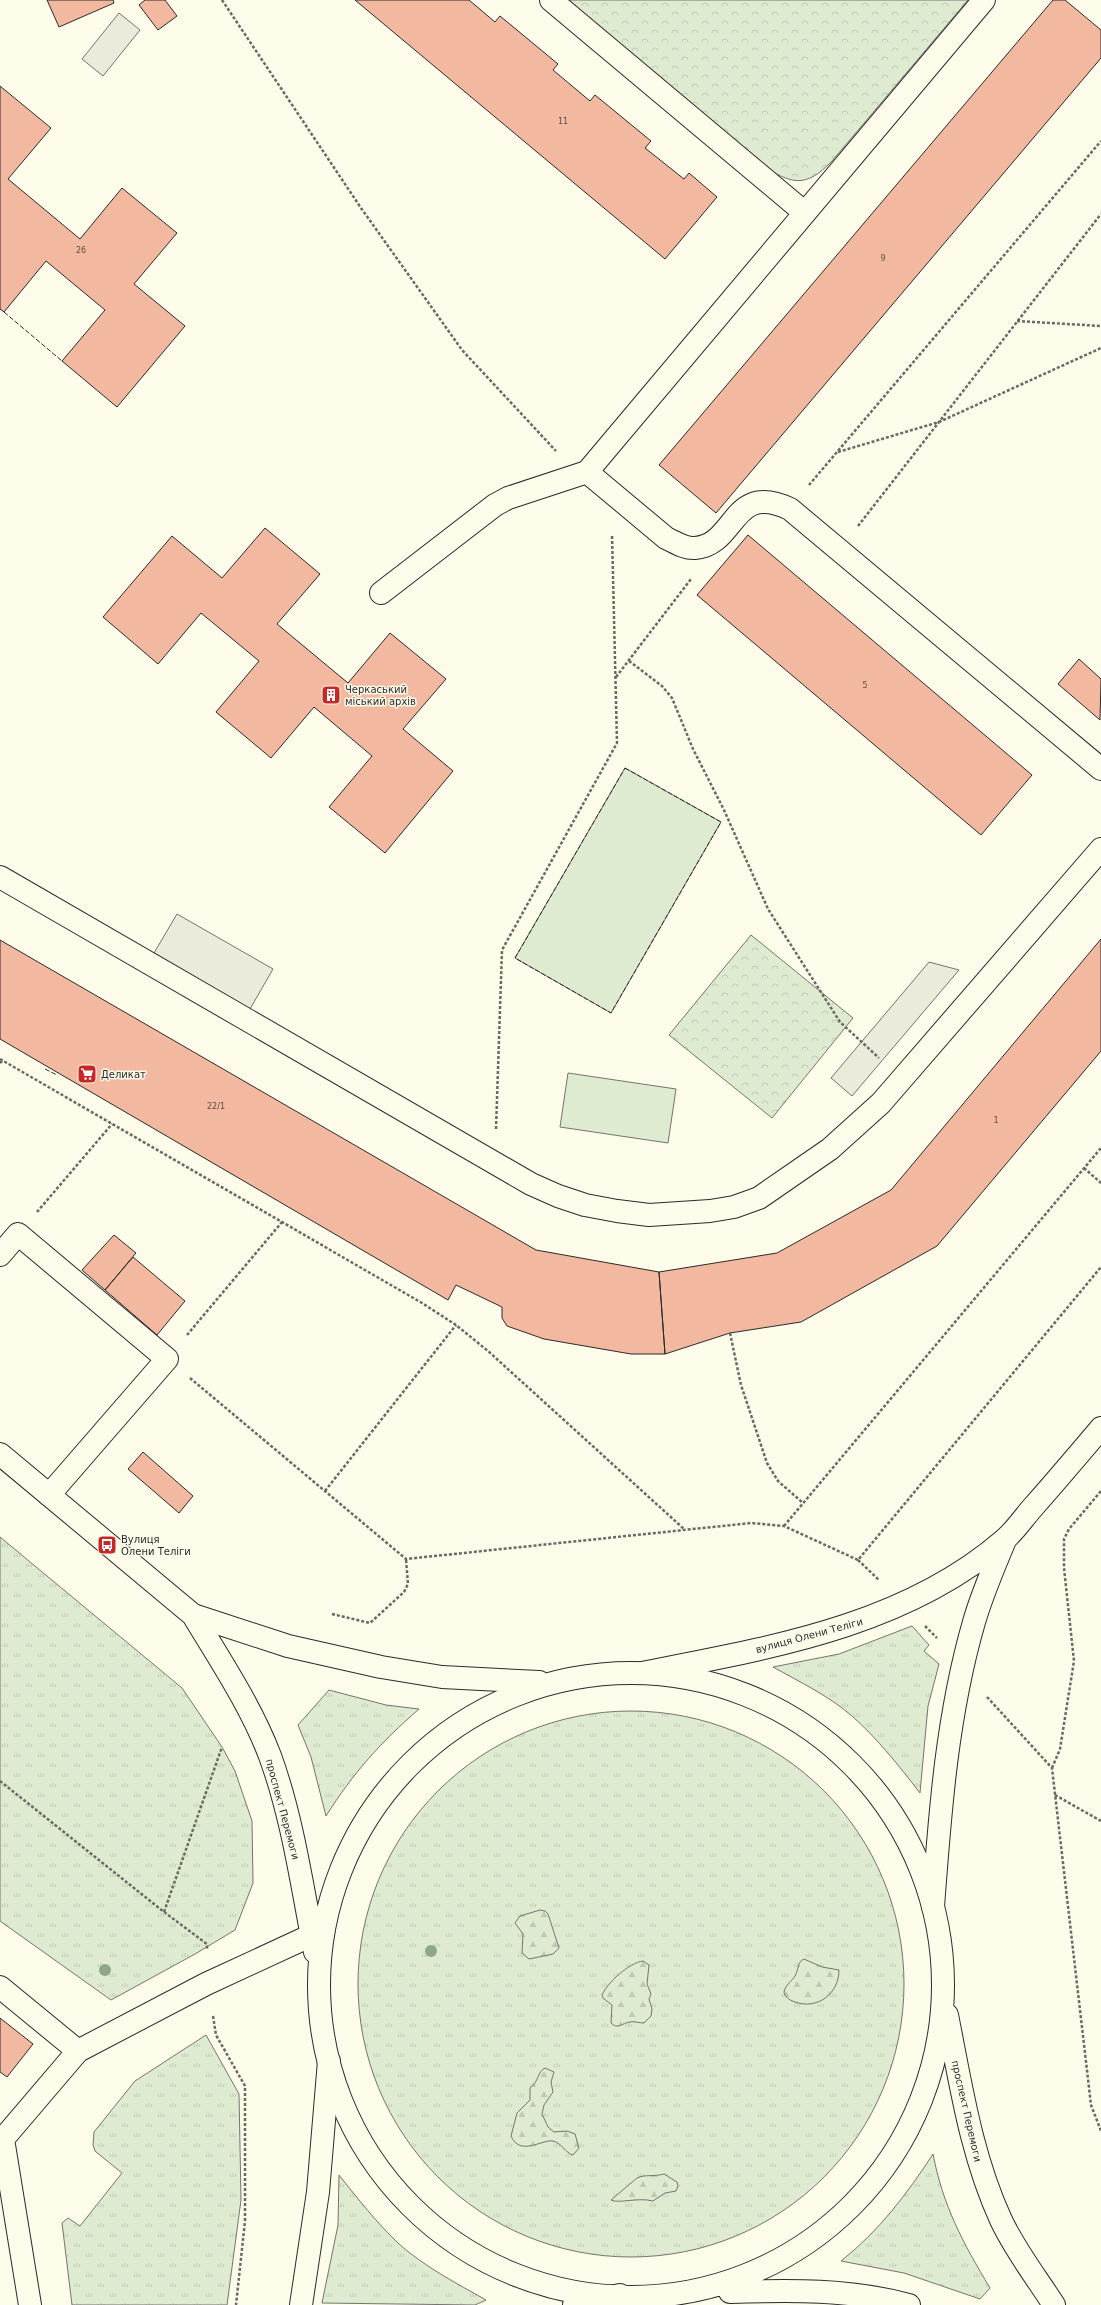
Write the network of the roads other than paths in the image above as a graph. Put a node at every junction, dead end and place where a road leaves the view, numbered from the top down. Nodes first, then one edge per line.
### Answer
1 (551, 0) edge
2 (984, 0) edge
3 (805, 213) junction
4 (582, 473) junction
5 (381, 593) dead end
6 (1101, 769) edge
7 (1101, 849) edge
8 (0, 877) edge
9 (0, 1255) edge
10 (1101, 1428) edge
11 (0, 1454) edge
12 (49, 1495) junction
13 (1005, 1540) junction
14 (192, 1615) junction
15 (642, 1673) junction
16 (554, 1683) junction
17 (933, 1907) junction
18 (312, 1935) junction
19 (319, 1973) junction
20 (0, 1987) edge
21 (943, 1995) junction
22 (78, 2051) junction
23 (329, 2061) junction
24 (2, 2138) edge
25 (718, 2292) junction
26 (620, 2295) junction
27 (30, 2305) edge
28 (301, 2305) edge
29 (574, 2305) edge
30 (909, 2305) edge
31 (1054, 2305) edge

1 - 3 main road
2 - 3 main road
3 - 4 main road
4 - 5 main road
4 - 6 main road
7 - 8 main road
9 - 12 main road
10 - 13 main road, вулиця Олени Теліги
11 - 12 main road, проспект Перемоги
12 - 14 main road, проспект Перемоги
13 - 15 main road, вулиця Олени Теліги
13 - 17 main road, вулиця Олени Теліги
14 - 16 main road, проспект Перемоги
14 - 18 main road, проспект Перемоги
15 - 16 main road
15 - 17 main road
16 - 19 main road
17 - 21 main road
18 - 19 main road, проспект Перемоги
18 - 22 main road
19 - 23 main road
20 - 22 main road
21 - 25 main road
21 - 31 main road, проспект Перемоги
22 - 24 main road
23 - 26 main road
23 - 28 main road
24 - 27 main road
25 - 26 main road
25 - 30 main road
26 - 29 main road

